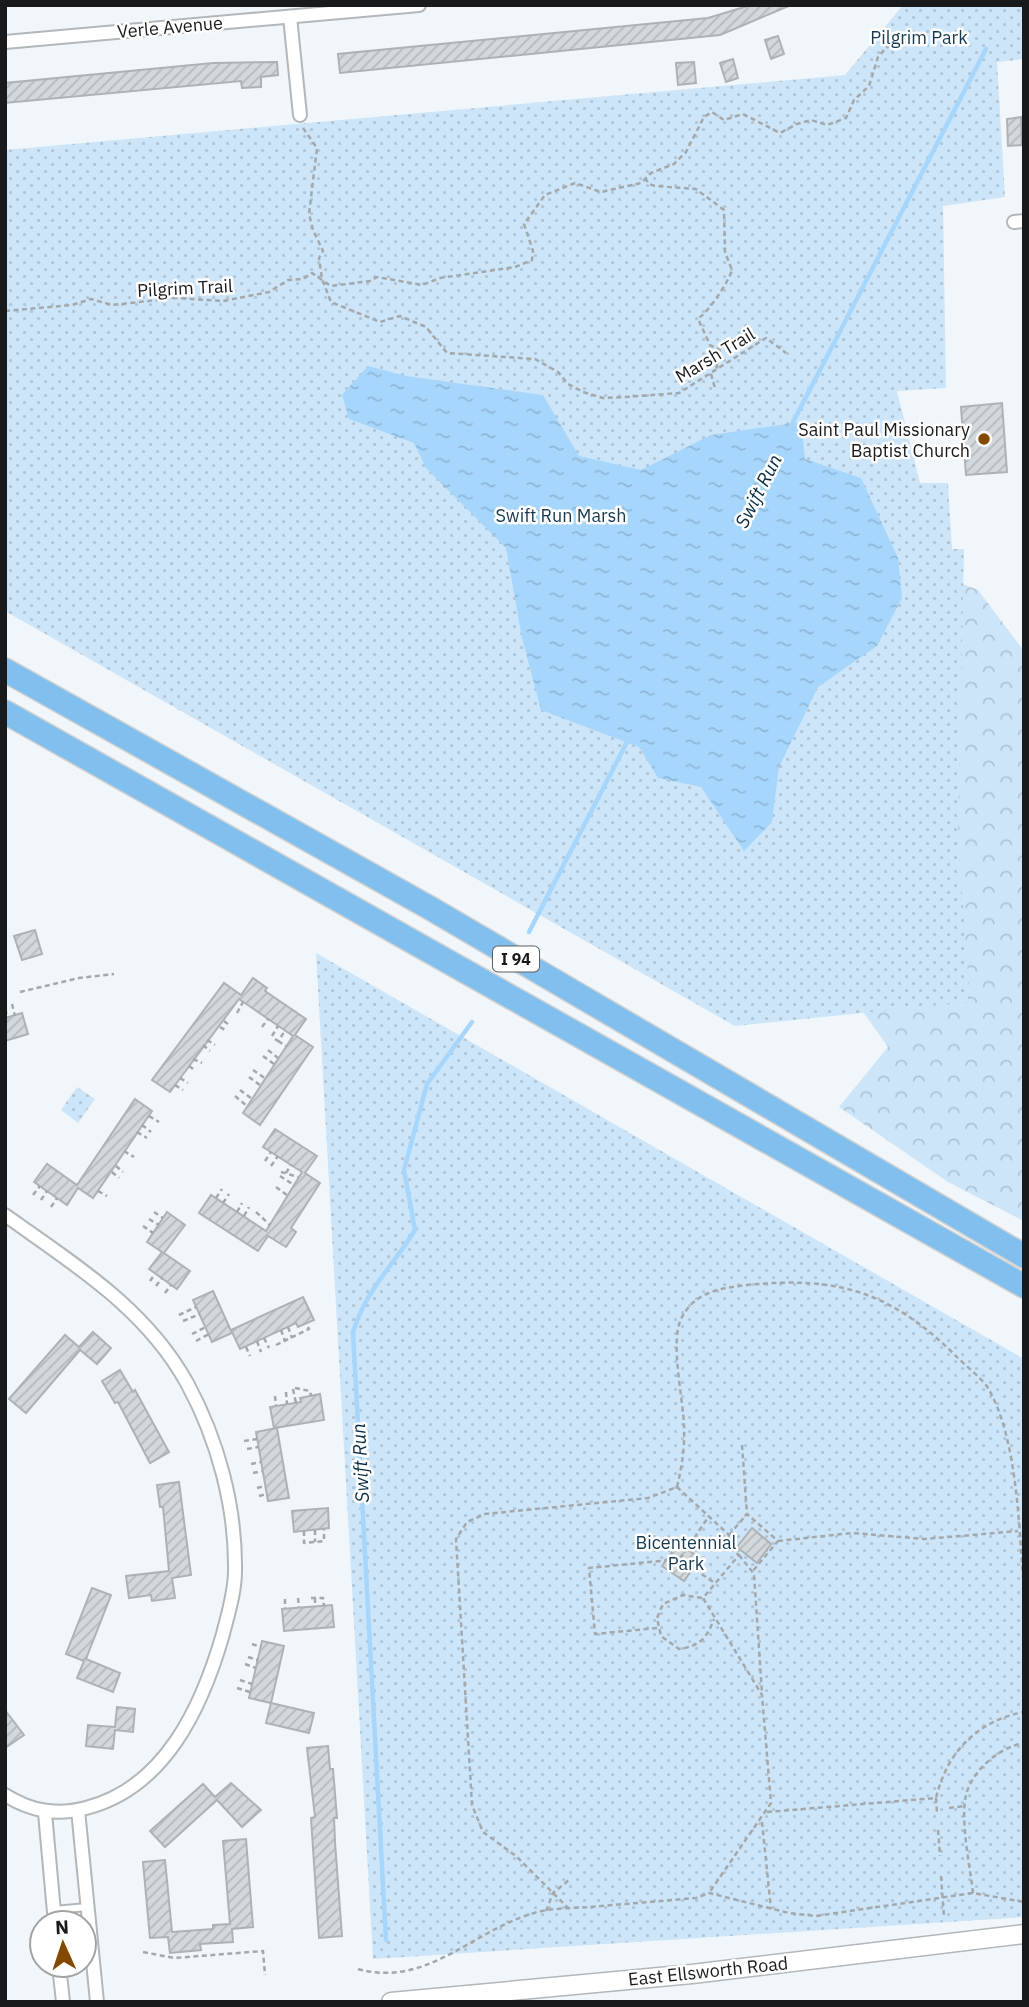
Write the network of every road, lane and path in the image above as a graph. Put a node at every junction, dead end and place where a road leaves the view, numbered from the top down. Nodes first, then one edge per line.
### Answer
1 (419, 5) edge
2 (290, 17) junction
3 (914, 31) dead end
4 (5, 42) edge
5 (300, 115) joint
6 (645, 178) junction
7 (322, 279) junction
8 (5, 311) edge
9 (786, 353) dead end
10 (716, 369) junction
11 (711, 374) junction
12 (715, 388) dead end
13 (5, 670) edge
14 (5, 712) edge
15 (114, 974) dead end
16 (20, 992) dead end
17 (238, 1001) dead end
18 (12, 1004) dead end
19 (233, 1007) dead end
20 (5, 1009) edge
21 (15, 1016) dead end
22 (8, 1018) dead end
23 (268, 1019) dead end
24 (224, 1021) dead end
25 (229, 1025) dead end
26 (278, 1026) dead end
27 (220, 1027) dead end
28 (262, 1027) dead end
29 (225, 1030) dead end
30 (285, 1031) dead end
31 (275, 1039) junction
32 (207, 1040) dead end
33 (203, 1045) dead end
34 (215, 1045) dead end
35 (286, 1046) dead end
36 (268, 1050) dead end
37 (210, 1051) dead end
38 (263, 1056) dead end
39 (278, 1058) dead end
40 (194, 1059) dead end
41 (202, 1063) dead end
42 (274, 1064) dead end
43 (189, 1066) dead end
44 (253, 1070) dead end
45 (196, 1071) dead end
46 (249, 1077) dead end
47 (180, 1078) dead end
48 (266, 1079) dead end
49 (187, 1083) dead end
50 (175, 1085) dead end
51 (261, 1086) dead end
52 (183, 1090) dead end
53 (240, 1090) dead end
54 (235, 1096) dead end
55 (252, 1099) dead end
56 (247, 1106) dead end
57 (149, 1116) dead end
58 (159, 1122) dead end
59 (142, 1125) dead end
60 (137, 1132) dead end
61 (151, 1132) dead end
62 (147, 1138) dead end
63 (124, 1151) dead end
64 (271, 1152) dead end
65 (278, 1156) dead end
66 (134, 1157) dead end
67 (265, 1161) dead end
68 (291, 1165) dead end
69 (116, 1166) dead end
70 (271, 1166) dead end
71 (298, 1169) dead end
72 (111, 1172) dead end
73 (124, 1172) dead end
74 (286, 1173) junction
75 (294, 1174) junction
76 (298, 1177) dead end
77 (119, 1178) dead end
78 (294, 1185) dead end
79 (40, 1186) dead end
80 (276, 1187) dead end
81 (222, 1189) dead end
82 (47, 1191) dead end
83 (98, 1191) dead end
84 (229, 1194) dead end
85 (33, 1195) dead end
86 (287, 1195) dead end
87 (107, 1196) dead end
88 (57, 1198) dead end
89 (216, 1198) dead end
90 (41, 1200) dead end
91 (223, 1203) dead end
92 (242, 1203) dead end
93 (249, 1207) dead end
94 (51, 1208) dead end
95 (154, 1212) dead end
96 (237, 1212) dead end
97 (256, 1212) dead end
98 (5, 1215) edge
99 (244, 1216) dead end
100 (149, 1219) dead end
101 (163, 1219) dead end
102 (261, 1220) junction
103 (159, 1225) dead end
104 (258, 1225) dead end
105 (144, 1226) dead end
106 (264, 1229) dead end
107 (153, 1233) dead end
108 (1024, 1256) edge
109 (155, 1274) dead end
110 (162, 1278) dead end
111 (150, 1281) dead end
112 (171, 1285) dead end
113 (156, 1286) dead end
114 (1024, 1286) edge
115 (165, 1293) dead end
116 (196, 1307) dead end
117 (200, 1314) dead end
118 (179, 1315) dead end
119 (183, 1321) dead end
120 (306, 1324) dead end
121 (206, 1327) dead end
122 (288, 1327) dead end
123 (281, 1330) dead end
124 (191, 1334) dead end
125 (209, 1334) dead end
126 (264, 1338) dead end
127 (292, 1338) junction
128 (196, 1341) dead end
129 (257, 1341) dead end
130 (285, 1341) junction
131 (276, 1345) dead end
132 (246, 1346) dead end
133 (269, 1348) dead end
134 (261, 1352) dead end
135 (250, 1356) dead end
136 (286, 1392) dead end
137 (275, 1396) dead end
138 (311, 1396) dead end
139 (296, 1403) dead end
140 (287, 1404) dead end
141 (276, 1406) dead end
142 (257, 1439) dead end
143 (244, 1441) dead end
144 (742, 1445) dead end
145 (258, 1447) dead end
146 (247, 1449) dead end
147 (261, 1462) dead end
148 (251, 1464) dead end
149 (262, 1471) dead end
150 (253, 1473) dead end
151 (265, 1486) dead end
152 (257, 1488) dead end
153 (677, 1488) junction
154 (267, 1494) dead end
155 (259, 1496) dead end
156 (747, 1514) junction
157 (709, 1516) junction
158 (1024, 1520) edge
159 (1018, 1521) junction
160 (324, 1529) dead end
161 (315, 1530) dead end
162 (304, 1531) dead end
163 (1019, 1531) junction
164 (729, 1535) junction
165 (778, 1541) junction
166 (315, 1542) junction
167 (1022, 1542) edge
168 (739, 1555) junction
169 (680, 1559) junction
170 (752, 1572) junction
171 (716, 1584) junction
172 (1024, 1590) edge
173 (298, 1598) dead end
174 (703, 1598) junction
175 (285, 1599) dead end
176 (315, 1606) dead end
177 (324, 1606) dead end
178 (299, 1607) dead end
179 (285, 1608) dead end
180 (714, 1619) junction
181 (657, 1628) junction
182 (252, 1644) dead end
183 (261, 1647) dead end
184 (248, 1657) dead end
185 (258, 1660) dead end
186 (245, 1664) dead end
187 (256, 1668) dead end
188 (240, 1680) dead end
189 (252, 1684) dead end
190 (237, 1688) dead end
191 (250, 1692) dead end
192 (762, 1695) junction
193 (1024, 1712) edge
194 (1024, 1743) edge
195 (5, 1795) edge
196 (936, 1798) junction
197 (965, 1807) junction
198 (949, 1808) dead end
199 (78, 1810) junction
200 (767, 1812) junction
201 (45, 1813) junction
202 (937, 1813) dead end
203 (762, 1819) junction
204 (938, 1830) dead end
205 (940, 1856) dead end
206 (941, 1875) dead end
207 (569, 1880) dead end
208 (553, 1893) junction
209 (709, 1893) junction
210 (973, 1893) junction
211 (943, 1896) junction
212 (1024, 1902) edge
213 (88, 1907) junction
214 (54, 1909) edge
215 (81, 1909) edge
216 (569, 1909) junction
217 (771, 1909) junction
218 (546, 1911) junction
219 (944, 1917) dead end
220 (1024, 1934) edge
221 (143, 1952) dead end
222 (358, 1969) dead end
223 (265, 1975) dead end
224 (61, 1979) edge
225 (63, 2002) edge
226 (97, 2002) edge
227 (391, 2002) edge

1 - 2 street, Verle Avenue
2 - 4 street, Verle Avenue
2 - 5 street
3 - 6 path, Pilgrim Trail
5 - 7 path
6 - 7 path, Pilgrim Trail
6 - 10 path
7 - 8 path, Pilgrim Trail
7 - 11 path, Marsh Trail
9 - 10 path, Marsh Trail
10 - 11 path, Marsh Trail
11 - 12 path
13 - 108 highway, I 94
14 - 114 highway, I 94
15 - 16 path
17 - 19 path
18 - 21 path
20 - 22 path
23 - 28 path
24 - 25 path
26 - 31 path
27 - 29 path
30 - 31 path
31 - 35 path
32 - 34 path
33 - 37 path
36 - 39 path
38 - 42 path
40 - 41 path
43 - 45 path
44 - 48 path
46 - 51 path
47 - 49 path
50 - 52 path
53 - 55 path
54 - 56 path
57 - 58 path
59 - 61 path
60 - 62 path
63 - 66 path
64 - 67 path
65 - 70 path
68 - 74 path
69 - 73 path
71 - 75 path
72 - 77 path
74 - 75 path
74 - 78 path
75 - 76 path
79 - 85 path
80 - 86 path
81 - 89 path
82 - 90 path
83 - 87 path
84 - 91 path
88 - 94 path
92 - 96 path
93 - 99 path
95 - 101 path
97 - 102 path
98 - 199 street
100 - 103 path
102 - 104 path
102 - 106 path
105 - 107 path
109 - 111 path
110 - 113 path
112 - 115 path
116 - 118 path
117 - 119 path
120 - 127 path
121 - 124 path
122 - 127 path
123 - 130 path
125 - 128 path
126 - 133 path
127 - 130 path
129 - 134 path
130 - 131 path
132 - 135 path
136 - 140 path
137 - 141 path
138 - 139 path
142 - 143 path
144 - 156 path
145 - 146 path
147 - 148 path
149 - 150 path
151 - 152 path
153 - 157 path
153 - 159 path
153 - 208 path
154 - 155 path
156 - 164 path
156 - 165 path
157 - 164 path
157 - 169 path
158 - 159 path
159 - 163 path
160 - 166 path
161 - 166 path
162 - 166 path
163 - 165 path
163 - 167 path
164 - 168 path
165 - 170 path
167 - 172 path
168 - 170 path
168 - 171 path
169 - 171 path
169 - 181 path
170 - 192 path
171 - 174 path
173 - 178 path
174 - 180 path
174 - 181 path
175 - 179 path
176 - 177 path
180 - 181 path
180 - 192 path
182 - 183 path
184 - 185 path
186 - 187 path
188 - 189 path
190 - 191 path
192 - 200 path
193 - 196 path
194 - 197 path
195 - 201 street
196 - 200 path
196 - 202 path
197 - 198 path
197 - 210 path
199 - 201 street
199 - 213 street
200 - 203 path
201 - 214 street
203 - 209 path
203 - 217 path
204 - 205 path
206 - 211 path
207 - 208 path
208 - 216 path
208 - 218 path
209 - 216 path
209 - 217 path
210 - 211 path
210 - 212 path
211 - 217 path
211 - 219 path
213 - 215 lane
213 - 226 street
216 - 218 path
218 - 222 path
220 - 227 main road, East Ellsworth Road
221 - 223 path
224 - 225 street

